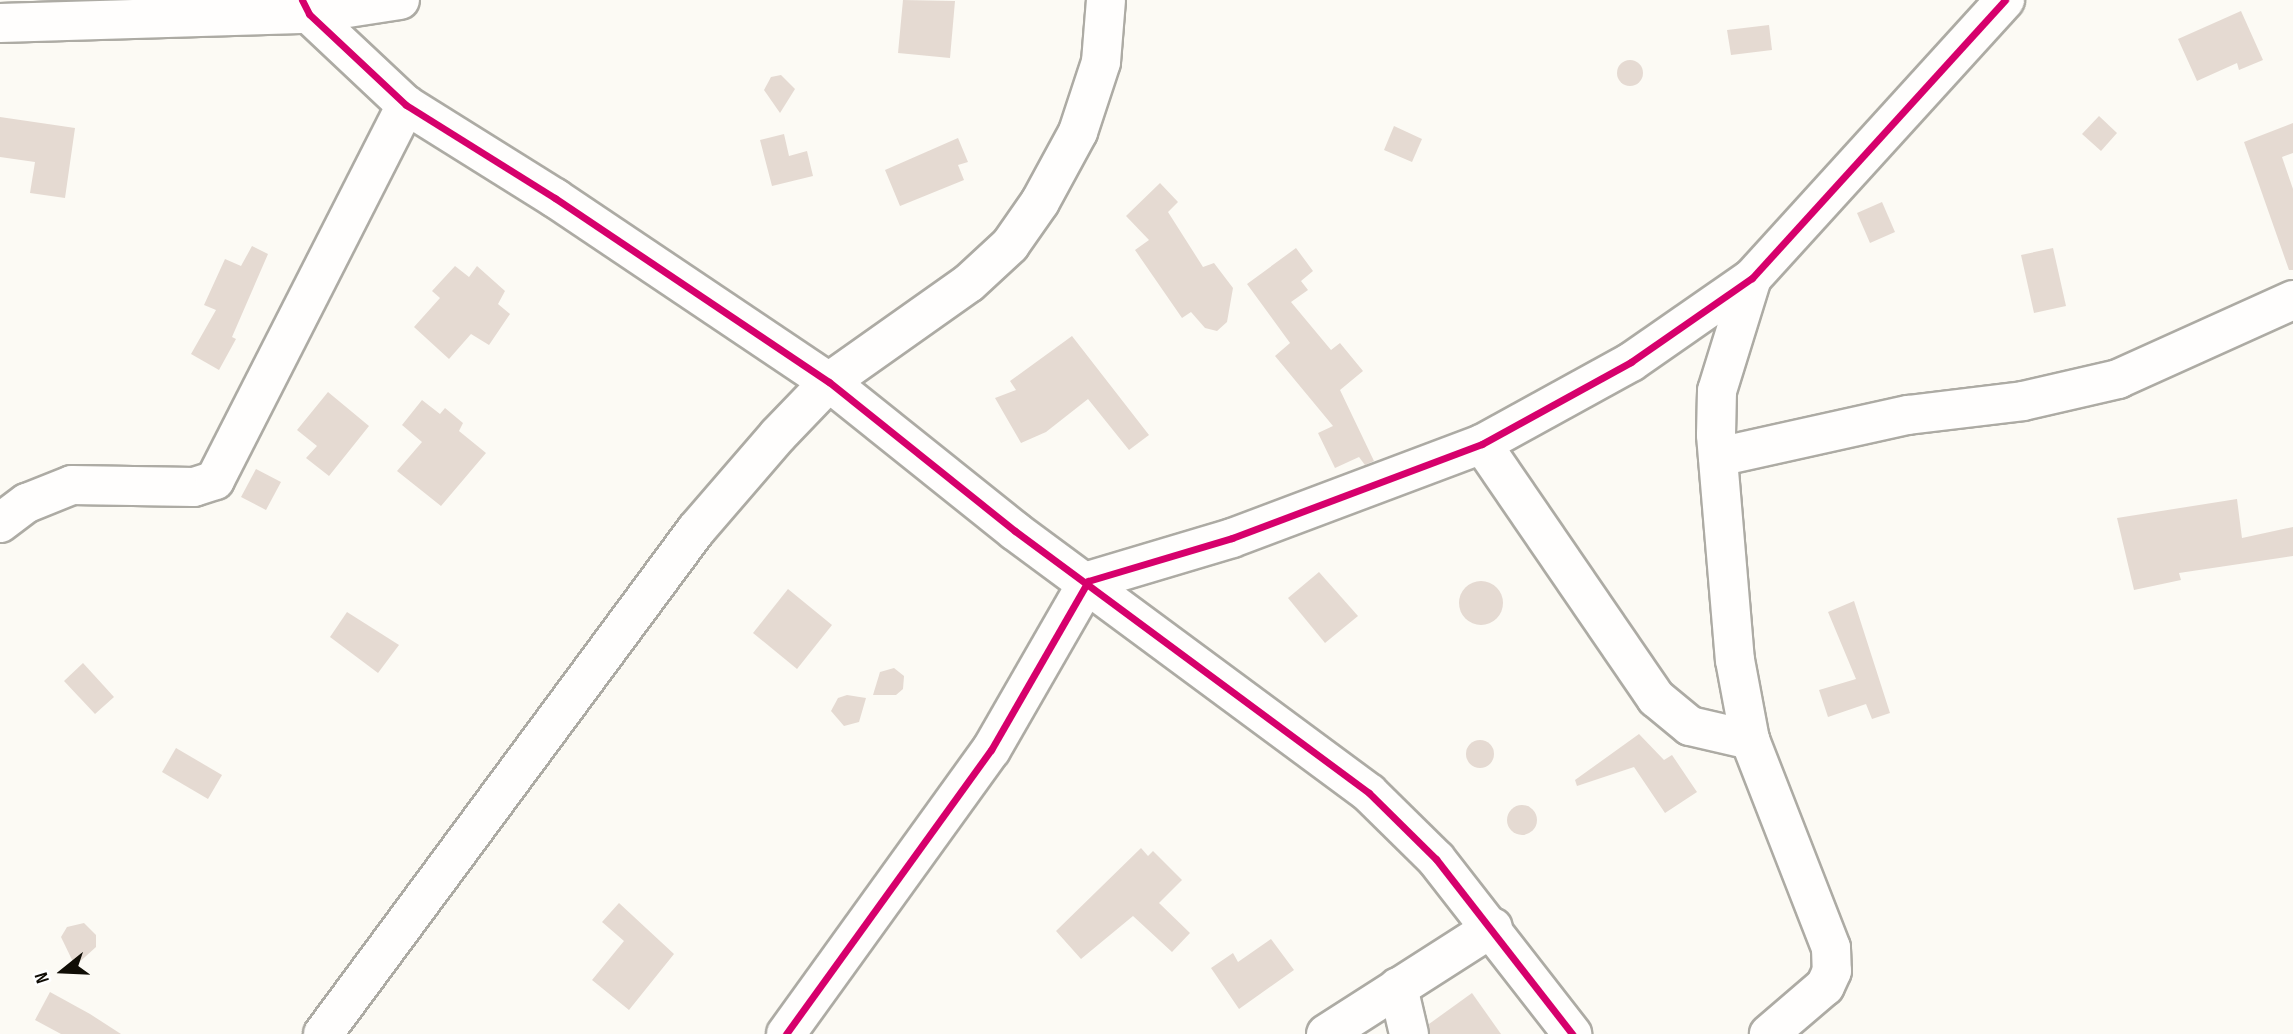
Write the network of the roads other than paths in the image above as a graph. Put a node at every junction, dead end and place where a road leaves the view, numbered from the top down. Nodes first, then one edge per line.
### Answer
1 (400, 0) edge
2 (1106, 0) edge
3 (2005, 0) edge
4 (305, 7) edge
5 (0, 23) edge
6 (406, 105) junction
7 (1752, 278) junction
8 (2293, 300) edge
9 (829, 382) junction
10 (1482, 444) junction
11 (1718, 457) junction
12 (0, 523) edge
13 (1088, 581) junction
14 (1750, 740) junction
15 (1493, 927) junction
16 (1398, 986) junction
17 (323, 1034) edge
18 (786, 1034) edge
19 (1326, 1034) edge
20 (1409, 1034) edge
21 (1572, 1034) edge
22 (1769, 1034) edge

1 - 4 street
2 - 9 street
3 - 7 street
4 - 5 street
4 - 6 street
6 - 9 street
6 - 12 street
7 - 10 street
7 - 11 street
8 - 11 street
9 - 13 street
9 - 17 street
10 - 13 street
10 - 14 street
11 - 14 street
13 - 15 street
13 - 18 street
14 - 22 street
15 - 16 street
15 - 21 street
16 - 19 street
16 - 20 street

